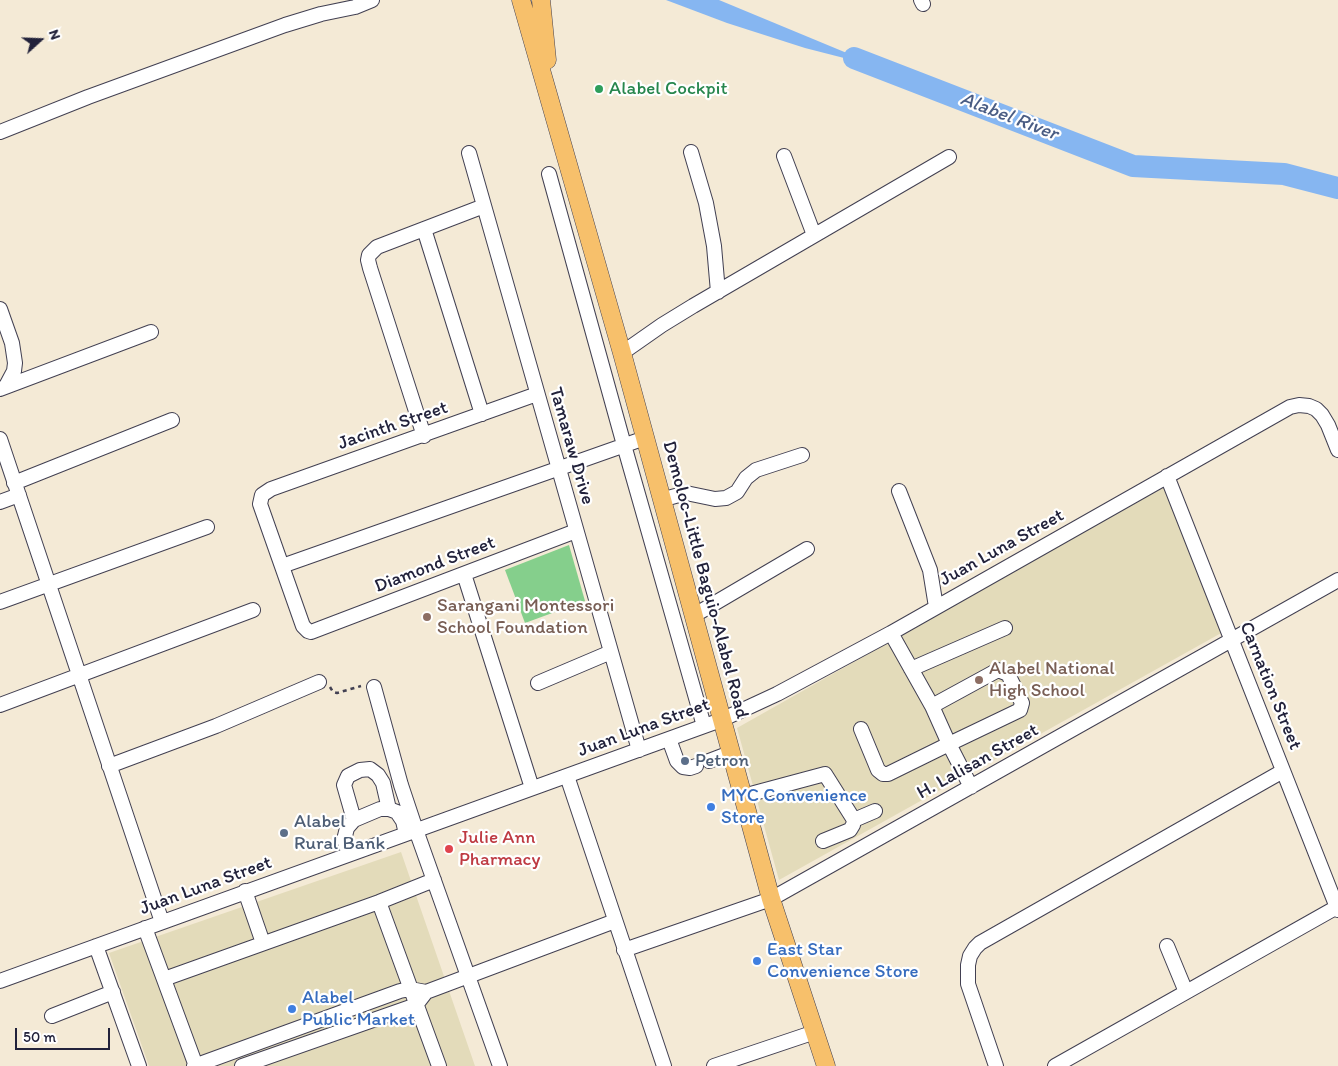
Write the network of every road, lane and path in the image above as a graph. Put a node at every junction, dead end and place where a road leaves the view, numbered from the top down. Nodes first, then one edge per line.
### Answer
1 (372, 0) edge
2 (522, 0) edge
3 (541, 0) edge
4 (550, 102) junction
5 (0, 132) edge
6 (469, 152) dead end
7 (691, 152) dead end
8 (784, 156) dead end
9 (949, 157) dead end
10 (549, 174) dead end
11 (484, 206) junction
12 (424, 229) junction
13 (814, 235) junction
14 (718, 292) junction
15 (0, 309) edge
16 (151, 332) dead end
17 (622, 352) junction
18 (3, 388) edge
19 (537, 394) junction
20 (482, 414) junction
21 (172, 420) dead end
22 (424, 436) junction
23 (645, 438) junction
24 (0, 440) edge
25 (624, 445) junction
26 (1338, 450) edge
27 (802, 455) dead end
28 (558, 468) junction
29 (1168, 476) junction
30 (16, 489) junction
31 (899, 491) dead end
32 (661, 500) junction
33 (0, 502) edge
34 (207, 526) dead end
35 (576, 531) junction
36 (807, 549) dead end
37 (282, 566) junction
38 (464, 574) junction
39 (1338, 580) edge
40 (48, 586) junction
41 (0, 602) edge
42 (936, 607) junction
43 (253, 610) dead end
44 (693, 616) junction
45 (1005, 628) dead end
46 (891, 633) junction
47 (1231, 640) junction
48 (611, 652) junction
49 (911, 669) junction
50 (79, 676) junction
51 (319, 682) joint
52 (538, 683) dead end
53 (374, 687) joint
54 (0, 706) edge
55 (932, 706) junction
56 (721, 720) junction
57 (704, 726) junction
58 (861, 729) dead end
59 (668, 739) junction
60 (949, 744) junction
61 (639, 750) junction
62 (730, 753) junction
63 (709, 761) dead end
64 (109, 766) junction
65 (696, 766) dead end
66 (1283, 771) junction
67 (567, 776) junction
68 (971, 787) junction
69 (532, 788) junction
70 (744, 796) junction
71 (389, 810) junction
72 (875, 811) dead end
73 (354, 820) junction
74 (854, 820) junction
75 (409, 826) junction
76 (823, 841) dead end
77 (349, 854) junction
78 (434, 880) junction
79 (245, 891) junction
80 (771, 900) junction
81 (379, 902) junction
82 (1338, 908) edge
83 (162, 922) junction
84 (615, 922) junction
85 (145, 928) junction
86 (263, 943) junction
87 (96, 946) junction
88 (1167, 946) dead end
89 (624, 950) junction
90 (468, 976) junction
91 (164, 979) junction
92 (0, 980) edge
93 (410, 988) junction
94 (113, 992) junction
95 (426, 992) junction
96 (1186, 992) junction
97 (416, 1005) junction
98 (52, 1016) dead end
99 (306, 1025) junction
100 (815, 1032) junction
101 (312, 1042) junction
102 (139, 1066) edge
103 (195, 1066) edge
104 (242, 1066) edge
105 (438, 1066) edge
106 (500, 1066) edge
107 (664, 1066) edge
108 (714, 1066) edge
109 (826, 1066) edge
110 (996, 1066) edge
111 (1055, 1066) edge

1 - 5 street
2 - 4 main road, Demoloc-Little Baguio-Alabel Road
3 - 4 main road, Demoloc-Little Baguio-Alabel Road
4 - 17 main road, Demoloc-Little Baguio-Alabel Road
6 - 11 street, Tamaraw Drive
7 - 14 street
8 - 13 street
9 - 13 street
10 - 25 street
11 - 12 street
11 - 19 street, Tamaraw Drive
12 - 20 street
12 - 22 street
13 - 14 street
14 - 17 street
15 - 18 street
16 - 18 street
17 - 23 main road, Demoloc-Little Baguio-Alabel Road
19 - 20 street, Jacinth Street
19 - 28 street, Tamaraw Drive
20 - 22 street, Jacinth Street
21 - 30 street
22 - 37 street, Jacinth Street
23 - 25 street
23 - 32 main road, Demoloc-Little Baguio-Alabel Road
24 - 30 street
25 - 28 street
25 - 57 street
26 - 29 street, Juan Luna Street
27 - 32 street
28 - 35 street, Tamaraw Drive
28 - 37 street
29 - 42 street, Juan Luna Street
29 - 47 street, Carnation Street
30 - 33 street
30 - 40 street
31 - 42 street
32 - 44 main road, Demoloc-Little Baguio-Alabel Road
34 - 40 street
35 - 38 street, Diamond Street
35 - 48 street, Tamaraw Drive
36 - 44 street
37 - 38 street, Diamond Street
38 - 69 street
39 - 47 street, H. Lalisan Street
40 - 41 street
40 - 50 street
42 - 46 street, Juan Luna Street
43 - 50 street
44 - 56 main road, Demoloc-Little Baguio-Alabel Road
45 - 49 street
46 - 49 street
46 - 56 street, Juan Luna Street
47 - 66 street, Carnation Street
47 - 68 street, H. Lalisan Street
48 - 52 street
48 - 61 street, Tamaraw Drive
49 - 55 street
50 - 54 street
50 - 64 street
51 - 53 path
51 - 64 street
53 - 75 street
55 - 60 street
55 - 60 street
56 - 57 street, Juan Luna Street
56 - 62 main road, Demoloc-Little Baguio-Alabel Road
57 - 59 street, Juan Luna Street
58 - 60 street
59 - 61 street, Juan Luna Street
59 - 65 street
60 - 68 street
61 - 67 street, Juan Luna Street
62 - 63 street
62 - 70 main road, Demoloc-Little Baguio-Alabel Road
64 - 83 street
66 - 82 street, Carnation Street
66 - 110 street
67 - 69 street, Juan Luna Street
67 - 84 street
68 - 80 street, H. Lalisan Street
69 - 75 street, Juan Luna Street
70 - 74 street
70 - 80 main road, Demoloc-Little Baguio-Alabel Road
71 - 73 street
71 - 73 street
71 - 75 street
72 - 74 street
73 - 77 street
74 - 76 street
75 - 77 street, Juan Luna Street
75 - 78 street
77 - 79 street, Juan Luna Street
78 - 81 street
78 - 90 street
79 - 83 street, Juan Luna Street
79 - 86 street
80 - 89 street, H. Lalisan Street
80 - 100 main road, Demoloc-Little Baguio-Alabel Road
81 - 86 street
81 - 93 street
82 - 96 street
83 - 85 street, Juan Luna Street
84 - 89 street
84 - 90 street
85 - 87 street, Juan Luna Street
85 - 91 street
86 - 91 street
87 - 92 street, Juan Luna Street
87 - 94 street
88 - 96 street
89 - 107 street
90 - 95 street
90 - 106 street
91 - 103 street
93 - 95 street
93 - 97 street
93 - 99 street
94 - 98 street
94 - 102 street
95 - 97 street
96 - 111 street
97 - 101 street
97 - 105 street
99 - 101 street
99 - 103 street
100 - 108 street
100 - 109 main road, Demoloc-Little Baguio-Alabel Road
101 - 104 street

